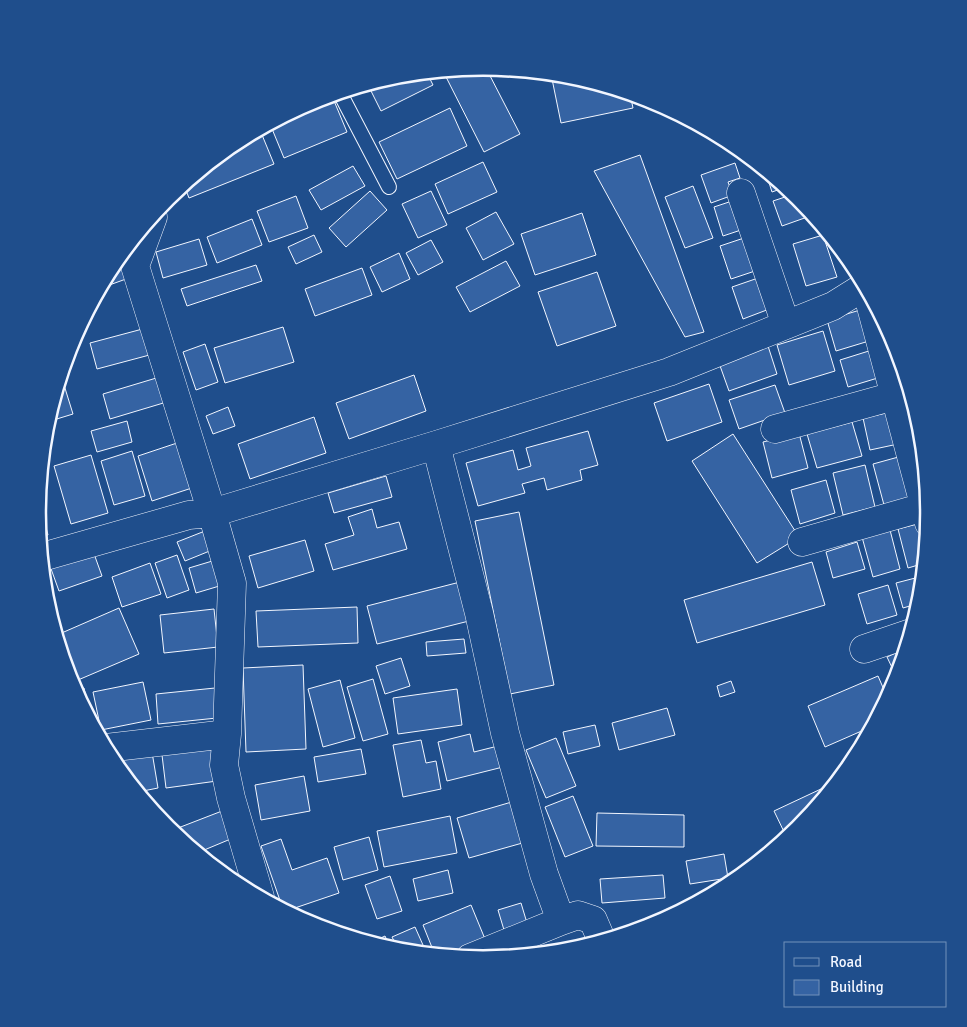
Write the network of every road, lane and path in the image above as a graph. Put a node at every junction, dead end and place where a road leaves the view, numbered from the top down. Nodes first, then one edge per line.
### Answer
1 (343, 99) edge
2 (389, 187) dead end
3 (742, 193) dead end
4 (146, 236) edge
5 (859, 291) edge
6 (873, 315) edge
7 (786, 325) junction
8 (894, 396) junction
9 (775, 428) dead end
10 (436, 445) junction
11 (917, 457) edge
12 (212, 513) junction
13 (921, 516) edge
14 (802, 542) dead end
15 (48, 555) edge
16 (903, 636) edge
17 (864, 649) dead end
18 (227, 734) junction
19 (114, 747) edge
20 (257, 887) edge
21 (561, 921) junction
22 (600, 935) edge
23 (488, 951) edge

1 - 2 lane
3 - 7 street
4 - 12 street
5 - 7 street
6 - 8 street
7 - 10 street
8 - 9 street
8 - 11 street
10 - 12 street
10 - 21 street
12 - 15 street
12 - 18 street
13 - 14 street
16 - 17 street
18 - 19 street
18 - 20 street
21 - 22 street
21 - 23 street

